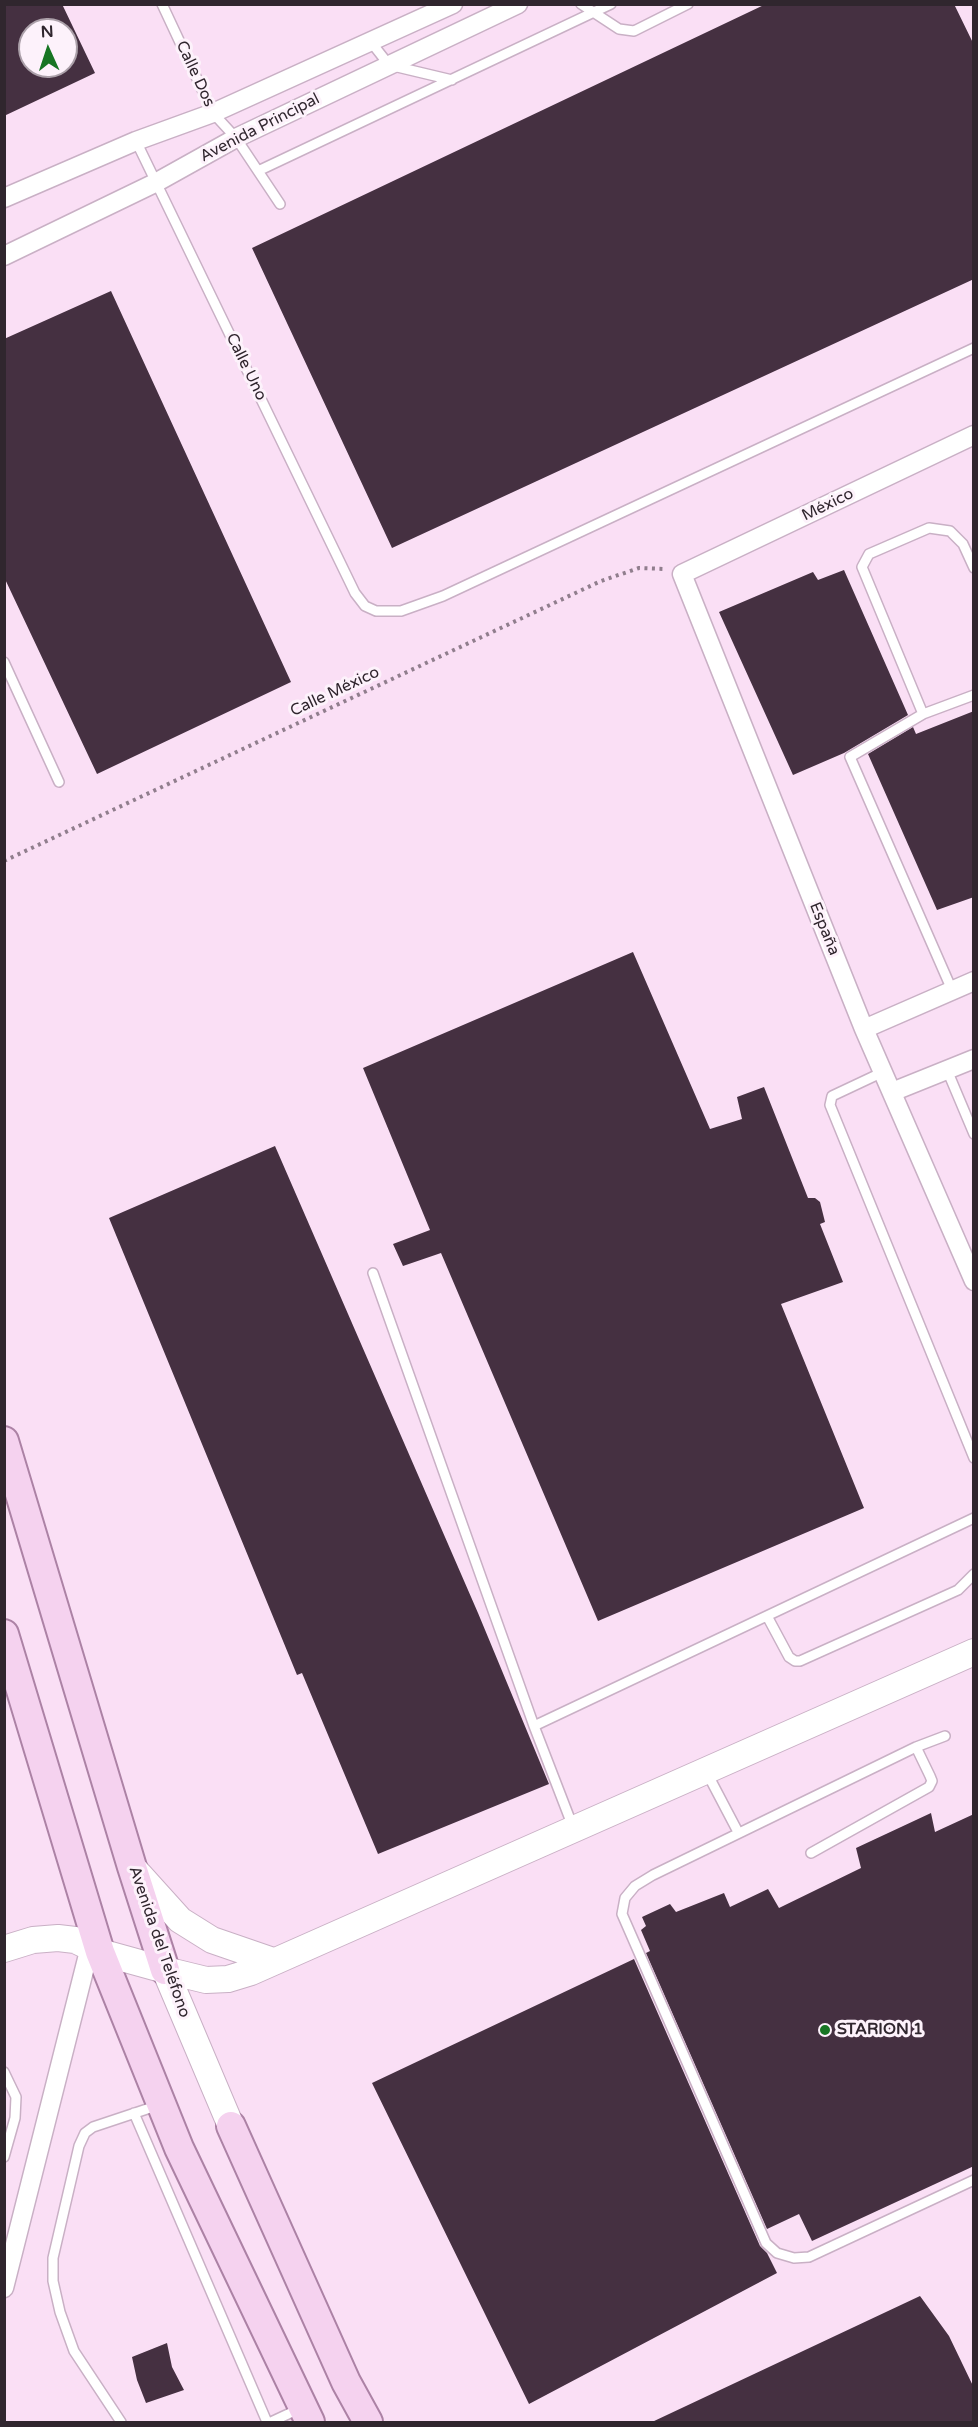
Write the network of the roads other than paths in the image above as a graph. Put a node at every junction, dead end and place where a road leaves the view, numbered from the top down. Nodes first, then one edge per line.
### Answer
1 (162, 4) edge
2 (453, 4) edge
3 (518, 4) edge
4 (581, 4) edge
5 (611, 4) edge
6 (688, 4) edge
7 (593, 13) junction
8 (371, 42) junction
9 (389, 65) junction
10 (452, 80) junction
11 (213, 113) junction
12 (236, 138) junction
13 (136, 141) junction
14 (258, 171) junction
15 (157, 182) junction
16 (4, 198) edge
17 (280, 204) dead end
18 (4, 256) edge
19 (974, 348) edge
20 (974, 435) edge
21 (974, 568) edge
22 (682, 574) joint
23 (4, 662) edge
24 (974, 694) edge
25 (923, 714) junction
26 (59, 782) dead end
27 (974, 981) edge
28 (952, 990) junction
29 (864, 1029) junction
30 (974, 1059) edge
31 (946, 1070) junction
32 (883, 1072) junction
33 (892, 1092) junction
34 (974, 1134) edge
35 (373, 1273) dead end
36 (974, 1281) edge
37 (4, 1441) edge
38 (974, 1458) edge
39 (974, 1518) edge
40 (974, 1574) edge
41 (767, 1616) junction
42 (4, 1634) edge
43 (974, 1652) edge
44 (534, 1726) junction
45 (945, 1736) dead end
46 (916, 1747) junction
47 (706, 1771) junction
48 (574, 1829) junction
49 (738, 1832) junction
50 (811, 1853) dead end
51 (132, 1867) junction
52 (4, 1949) edge
53 (95, 1950) junction
54 (273, 1961) junction
55 (165, 1970) junction
56 (4, 2072) edge
57 (161, 2104) junction
58 (134, 2113) junction
59 (231, 2126) joint
60 (4, 2157) edge
61 (974, 2180) edge
62 (4, 2288) edge
63 (307, 2415) edge
64 (121, 2422) edge
65 (269, 2422) edge
66 (368, 2422) edge

1 - 11 lane, Calle Dos
2 - 8 street, Avenida Principal
3 - 9 street, Avenida Principal
4 - 7 lane
5 - 7 lane
6 - 7 lane
7 - 10 lane
8 - 9 lane
8 - 11 street, Avenida Principal
9 - 10 lane
9 - 12 street, Avenida Principal
10 - 14 lane
11 - 12 lane, Calle Dos
11 - 13 street, Avenida Principal
12 - 14 lane, Calle Dos
12 - 15 street, Avenida Principal
13 - 15 lane, Calle Uno
13 - 16 street, Avenida Principal
14 - 17 lane, Calle Dos
15 - 18 street, Avenida Principal
15 - 19 lane, Calle Uno
20 - 22 street, México
21 - 25 lane
22 - 29 street, España
23 - 26 lane
24 - 25 lane
25 - 28 lane
27 - 28 street
28 - 29 street
29 - 32 street, España
30 - 31 street
31 - 33 street
31 - 34 lane
32 - 33 street, España
32 - 38 lane
33 - 36 street, España
35 - 44 lane
37 - 51 main road, Avenida del Teléfono
39 - 41 lane
40 - 41 lane
41 - 44 lane
42 - 53 main road
43 - 47 main road
44 - 48 lane
45 - 46 lane
46 - 49 lane
46 - 50 lane
47 - 48 main road
47 - 49 lane
48 - 54 main road
49 - 61 lane
51 - 54 main road
51 - 55 main road, Avenida del Teléfono
52 - 53 main road
53 - 55 main road
53 - 57 main road
53 - 62 street
54 - 55 main road
55 - 59 main road, Avenida del Teléfono
56 - 60 lane
57 - 58 lane
57 - 63 main road
58 - 64 lane
58 - 65 lane
59 - 66 main road, Avenida del Teléfono
63 - 65 lane

